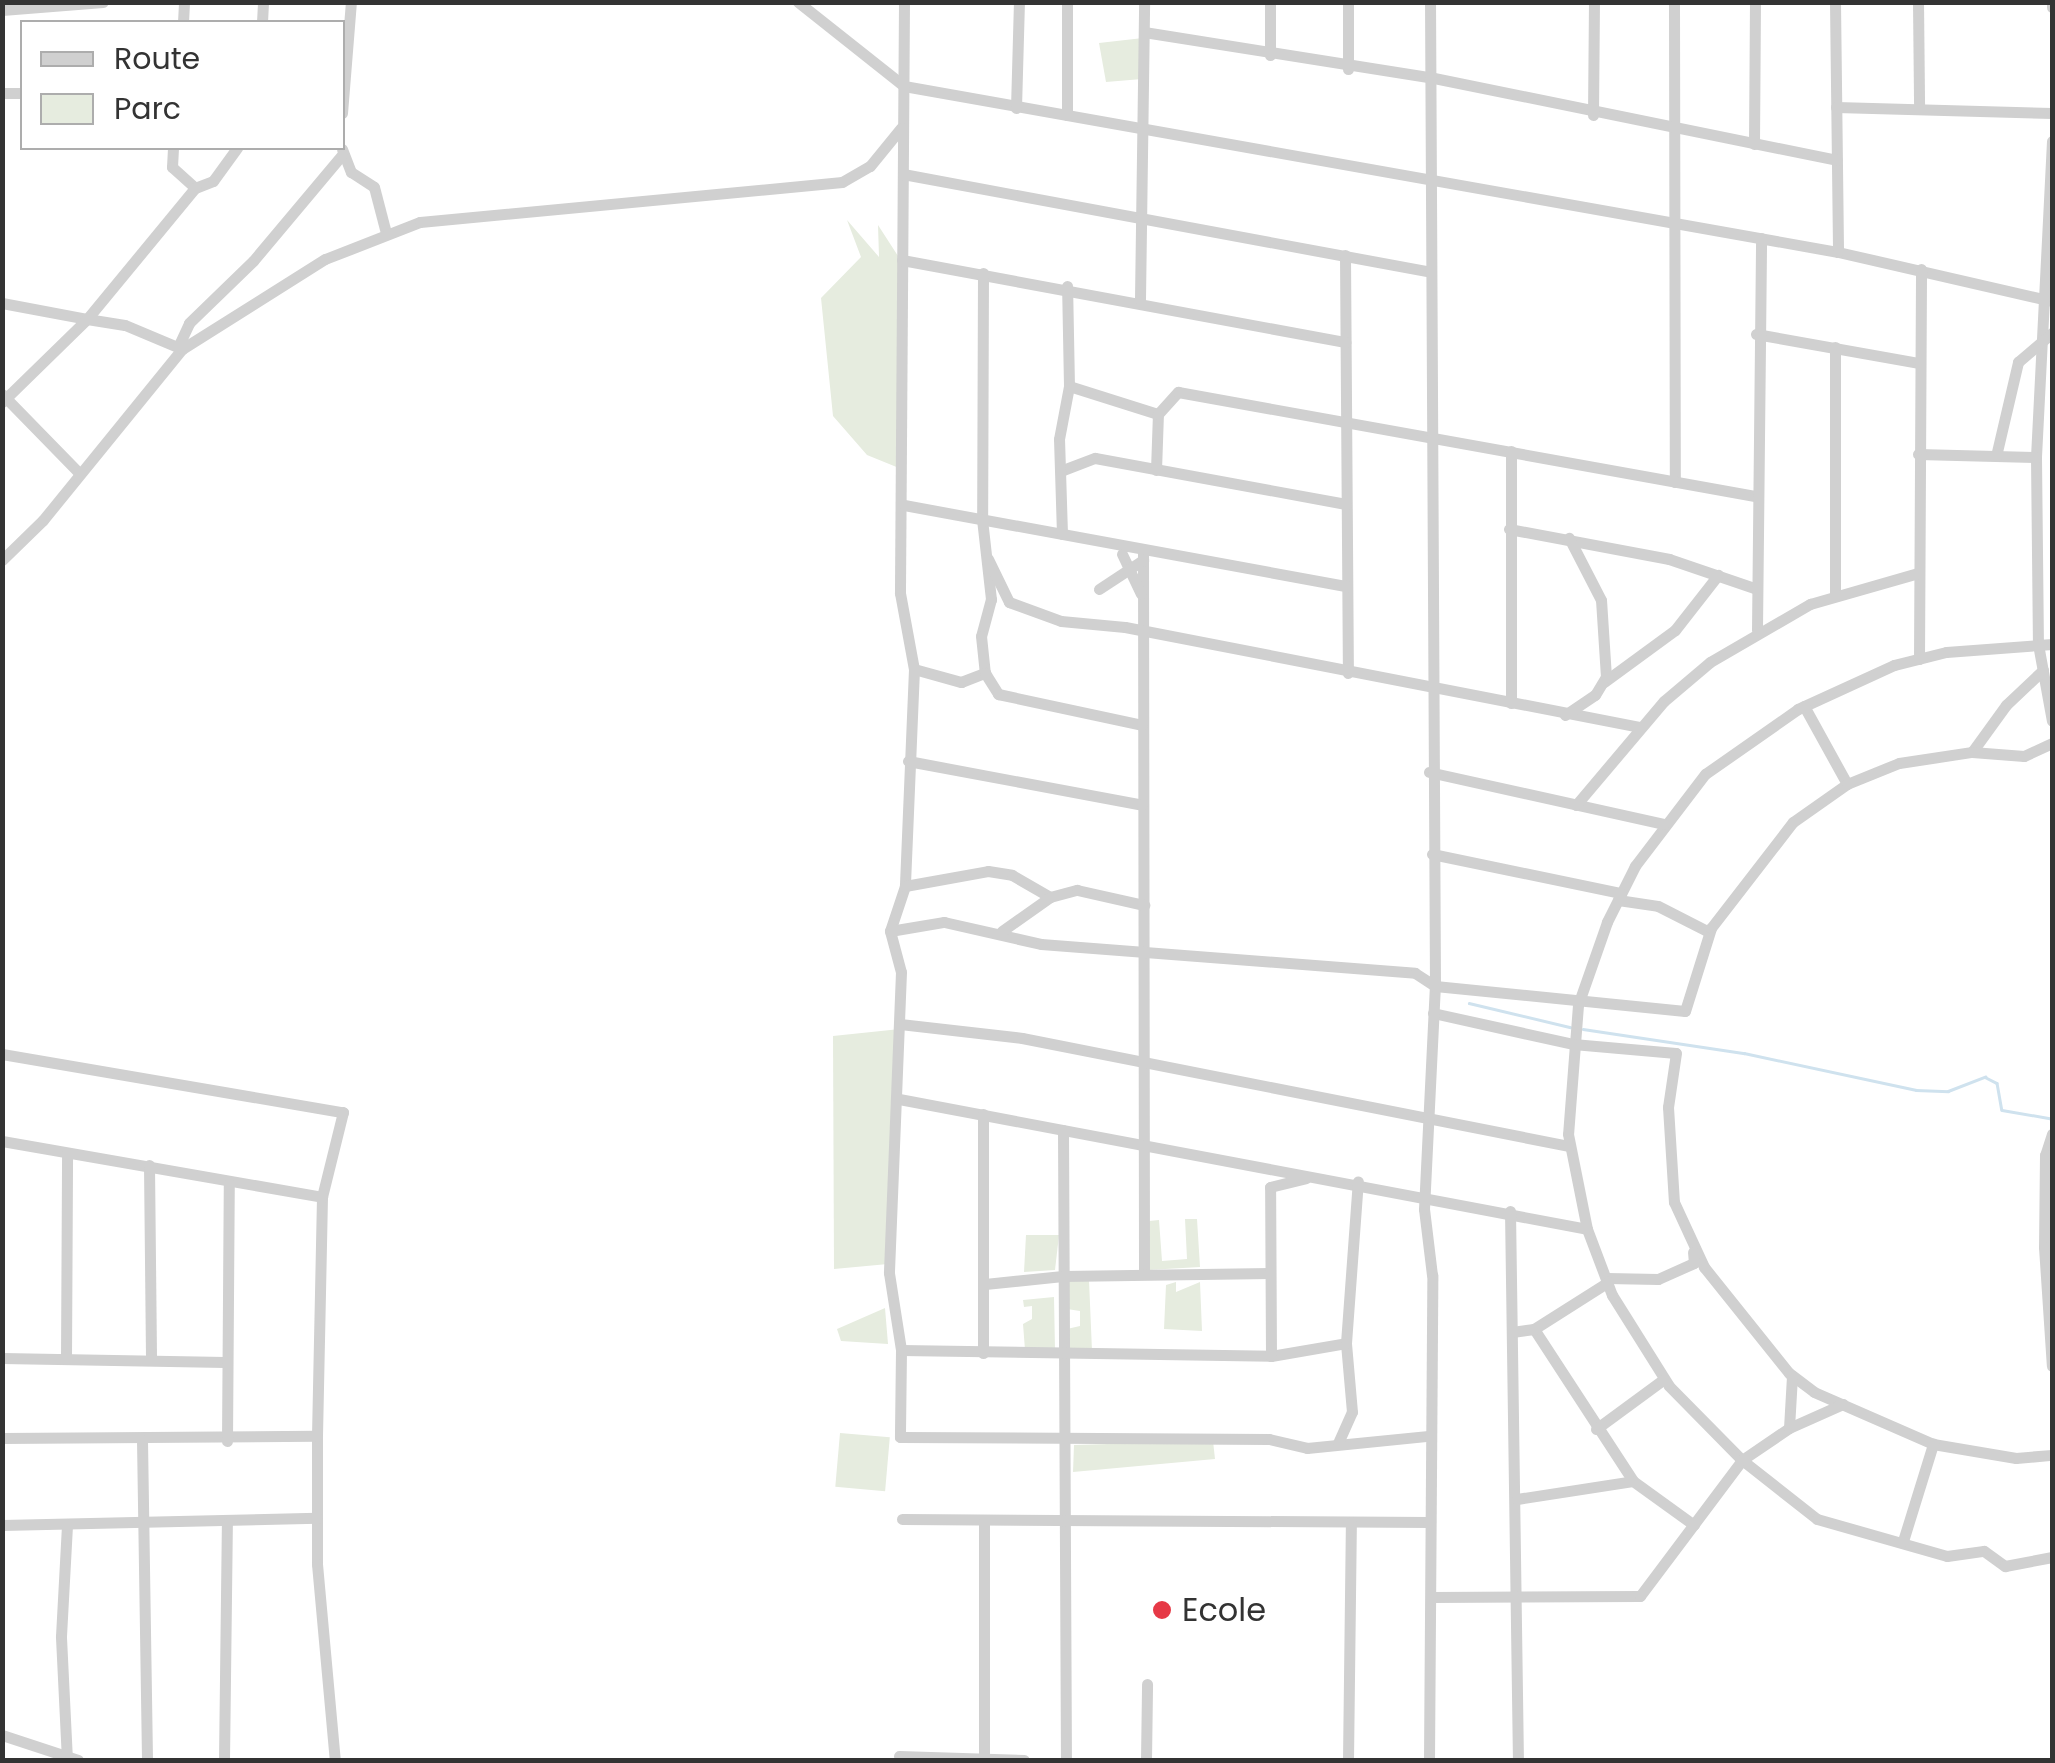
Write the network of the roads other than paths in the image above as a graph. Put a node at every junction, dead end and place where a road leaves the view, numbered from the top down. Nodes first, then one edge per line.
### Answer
1 (103, 2) edge
2 (798, 2) edge
3 (903, 2) edge
4 (1019, 2) edge
5 (1067, 2) edge
6 (1144, 2) edge
7 (1270, 2) edge
8 (1348, 2) edge
9 (1430, 2) edge
10 (1594, 2) edge
11 (1674, 2) edge
12 (1755, 2) edge
13 (1836, 2) edge
14 (1918, 2) edge
15 (2, 10) edge
16 (347, 12) edge
17 (1144, 32) junction
18 (345, 52) edge
19 (1270, 55) junction
20 (1348, 69) junction
21 (1429, 78) junction
22 (904, 86) junction
23 (1836, 106) junction
24 (1919, 106) junction
25 (1016, 108) junction
26 (2052, 113) edge
27 (1067, 115) junction
28 (1594, 115) junction
29 (903, 122) junction
30 (1674, 129) junction
31 (1144, 130) junction
32 (2052, 140) edge
33 (1754, 144) junction
34 (173, 150) edge
35 (236, 150) edge
36 (342, 151) edge
37 (1836, 160) junction
38 (903, 174) junction
39 (1430, 183) junction
40 (195, 188) junction
41 (1143, 221) junction
42 (1675, 224) junction
43 (386, 233) junction
44 (1760, 238) junction
45 (1838, 252) junction
46 (1344, 255) junction
47 (902, 260) junction
48 (1921, 269) junction
49 (1431, 272) junction
50 (984, 273) junction
51 (1067, 286) junction
52 (1140, 299) junction
53 (2047, 300) edge
54 (2, 303) edge
55 (88, 320) junction
56 (2052, 333) edge
57 (1756, 334) junction
58 (1345, 342) junction
59 (2040, 344) junction
60 (1836, 347) junction
61 (180, 348) junction
62 (1919, 363) junction
63 (1070, 386) junction
64 (3, 398) edge
65 (1158, 414) junction
66 (1346, 421) junction
67 (1432, 438) junction
68 (1511, 452) junction
69 (1918, 454) junction
70 (1996, 456) junction
71 (2036, 456) junction
72 (1063, 470) junction
73 (1156, 470) junction
74 (78, 472) junction
75 (1675, 482) junction
76 (1754, 496) junction
77 (1346, 504) junction
78 (904, 505) junction
79 (982, 519) junction
80 (1509, 529) junction
81 (1062, 534) junction
82 (1569, 538) junction
83 (1122, 554) dead end
84 (1143, 554) junction
85 (988, 559) junction
86 (2, 560) edge
87 (1130, 570) junction
88 (1918, 573) junction
89 (1718, 576) junction
90 (1347, 586) junction
91 (1099, 589) dead end
92 (1757, 589) junction
93 (1834, 593) junction
94 (1143, 597) junction
95 (1757, 630) junction
96 (1143, 634) junction
97 (2038, 644) junction
98 (2052, 644) edge
99 (1919, 659) junction
100 (914, 669) junction
101 (2043, 670) junction
102 (1348, 672) junction
103 (985, 673) junction
104 (1604, 682) junction
105 (1429, 688) junction
106 (1511, 703) junction
107 (1804, 706) junction
108 (1566, 716) junction
109 (2052, 721) edge
110 (1142, 725) junction
111 (1640, 728) junction
112 (2052, 743) edge
113 (1972, 752) junction
114 (908, 761) junction
115 (1429, 772) junction
116 (1847, 784) junction
117 (1576, 805) junction
118 (1142, 806) junction
119 (1663, 824) junction
120 (1432, 854) junction
121 (905, 886) junction
122 (1050, 897) junction
123 (1620, 897) junction
124 (1144, 905) junction
125 (890, 931) junction
126 (1002, 932) junction
127 (1709, 932) junction
128 (1143, 949) junction
129 (1435, 986) junction
130 (1578, 1004) junction
131 (1433, 1013) junction
132 (900, 1024) junction
133 (1573, 1044) junction
134 (2, 1054) edge
135 (1146, 1066) junction
136 (899, 1099) junction
137 (983, 1114) junction
138 (1430, 1119) junction
139 (1063, 1130) junction
140 (2052, 1134) edge
141 (2, 1141) edge
142 (1144, 1144) junction
143 (1569, 1146) junction
144 (66, 1153) junction
145 (149, 1164) junction
146 (1326, 1176) junction
147 (1358, 1181) junction
148 (229, 1184) junction
149 (1428, 1195) junction
150 (322, 1197) junction
151 (1510, 1212) junction
152 (1587, 1229) junction
153 (1693, 1246) junction
154 (1270, 1272) junction
155 (1144, 1274) junction
156 (1063, 1276) junction
157 (1607, 1280) junction
158 (985, 1284) junction
159 (1534, 1329) junction
160 (1512, 1332) junction
161 (1346, 1343) junction
162 (901, 1350) junction
163 (983, 1353) junction
164 (1064, 1355) junction
165 (1271, 1356) junction
166 (2, 1358) edge
167 (66, 1359) junction
168 (151, 1360) junction
169 (225, 1362) junction
170 (2052, 1366) edge
171 (1792, 1376) junction
172 (1664, 1379) junction
173 (1844, 1404) junction
174 (1596, 1428) junction
175 (1790, 1428) junction
176 (317, 1436) junction
177 (1064, 1436) junction
178 (1428, 1436) junction
179 (2, 1438) edge
180 (142, 1440) junction
181 (228, 1441) junction
182 (1338, 1443) junction
183 (1933, 1444) junction
184 (2052, 1455) edge
185 (1742, 1460) junction
186 (1633, 1481) junction
187 (1518, 1499) junction
188 (317, 1518) junction
189 (902, 1519) dead end
190 (1063, 1520) junction
191 (984, 1521) junction
192 (1350, 1522) junction
193 (1430, 1522) junction
194 (227, 1523) junction
195 (2, 1524) edge
196 (68, 1524) junction
197 (144, 1524) junction
198 (1694, 1525) junction
199 (1903, 1541) junction
200 (2052, 1558) edge
201 (1516, 1594) junction
202 (1432, 1596) junction
203 (1147, 1684) dead end
204 (2, 1735) edge
205 (899, 1756) dead end
206 (71, 1759) edge
207 (147, 1760) edge
208 (224, 1760) edge
209 (335, 1760) edge
210 (984, 1760) edge
211 (1024, 1760) edge
212 (1066, 1760) edge
213 (1146, 1760) edge
214 (1348, 1760) edge
215 (1430, 1760) edge
216 (1518, 1760) edge

1 - 15 street
2 - 22 street
3 - 22 street
4 - 25 street
5 - 27 street
6 - 17 street
7 - 19 street
8 - 20 street
9 - 21 street
10 - 28 street
11 - 30 street
12 - 33 street
13 - 23 street
14 - 24 street
16 - 18 street
17 - 19 street
17 - 31 street
19 - 20 street
20 - 21 street
21 - 28 street
21 - 39 street
22 - 25 street
22 - 29 street
23 - 24 street
23 - 37 street
24 - 26 street
25 - 27 street
27 - 31 street
28 - 30 street
29 - 38 street
29 - 43 street
30 - 33 street
30 - 42 street
31 - 39 street
31 - 41 street
32 - 53 street
33 - 37 street
34 - 40 street
35 - 40 street
36 - 43 street
36 - 61 street
37 - 45 street
38 - 41 street
38 - 47 street
39 - 42 street
39 - 49 street
40 - 55 street
41 - 46 street
41 - 52 street
42 - 44 street
42 - 75 street
43 - 61 street
44 - 45 street
44 - 57 street
45 - 48 street
46 - 49 street
46 - 58 street
47 - 50 street
47 - 78 street
48 - 53 street
48 - 62 street
49 - 67 street
50 - 51 street
50 - 79 street
51 - 52 street
51 - 63 street
52 - 58 street
53 - 59 street
54 - 55 street
55 - 61 street
55 - 64 street
56 - 59 street
57 - 60 street
57 - 76 street
58 - 66 street
59 - 70 street
59 - 71 street
60 - 62 street
60 - 93 street
61 - 74 street
62 - 69 street
63 - 65 street
63 - 72 street
64 - 74 street
65 - 66 street
65 - 73 street
66 - 67 street
66 - 77 street
67 - 68 street
67 - 105 street
68 - 75 street
68 - 80 street
69 - 70 street
69 - 88 street
70 - 71 street
71 - 97 street
72 - 73 street
72 - 81 street
73 - 77 street
74 - 86 street
75 - 76 street
76 - 92 street
77 - 90 street
78 - 79 street
78 - 100 street
79 - 81 street
79 - 85 street
80 - 82 street
80 - 106 street
81 - 84 street
82 - 89 street
82 - 104 street
83 - 87 street
84 - 87 street
84 - 90 street
84 - 94 street
85 - 96 street
85 - 103 street
87 - 91 street
87 - 94 street
88 - 93 street
88 - 99 street
89 - 92 street
89 - 104 street
90 - 102 street
92 - 95 street
93 - 95 street
94 - 96 street
95 - 111 street
96 - 102 street
96 - 110 street
97 - 98 street
97 - 99 street
97 - 101 street
99 - 107 street
100 - 103 street
100 - 114 street
101 - 109 street
101 - 113 street
102 - 105 street
103 - 110 street
104 - 108 street
105 - 106 street
105 - 115 street
106 - 108 street
107 - 116 street
107 - 119 street
108 - 111 street
110 - 118 street
111 - 117 street
112 - 113 street
113 - 116 street
114 - 118 street
114 - 121 street
115 - 117 street
115 - 120 street
116 - 127 street
117 - 119 street
118 - 124 street
119 - 123 street
120 - 123 street
120 - 129 street
121 - 122 street
121 - 125 street
122 - 124 street
122 - 126 street
123 - 127 street
123 - 130 street
124 - 128 street
125 - 126 street
125 - 132 street
126 - 128 street
127 - 130 street
128 - 129 street
128 - 135 street
129 - 130 street
129 - 131 street
130 - 133 street
131 - 133 street
131 - 138 street
132 - 135 street
132 - 136 street
133 - 143 street
133 - 153 street
134 - 150 street
135 - 138 street
135 - 142 street
136 - 137 street
136 - 162 street
137 - 139 street
137 - 158 street
138 - 143 street
138 - 149 street
139 - 142 street
139 - 156 street
140 - 170 street
141 - 144 street
142 - 146 street
142 - 155 street
143 - 152 street
144 - 145 street
144 - 167 street
145 - 148 street
145 - 168 street
146 - 147 street
146 - 154 street
147 - 149 street
147 - 161 street
148 - 150 street
148 - 169 street
149 - 151 street
149 - 178 street
150 - 176 street
151 - 152 street
151 - 160 street
152 - 157 street
153 - 157 street
153 - 171 street
154 - 155 street
154 - 165 street
155 - 156 street
156 - 158 street
156 - 164 street
157 - 159 street
157 - 172 street
158 - 163 street
159 - 160 street
159 - 174 street
160 - 187 street
161 - 165 street
161 - 182 street
162 - 163 street
162 - 177 street
163 - 164 street
164 - 165 street
164 - 177 street
166 - 167 street
167 - 168 street
168 - 169 street
169 - 181 street
171 - 173 street
171 - 175 street
172 - 174 street
172 - 185 street
173 - 175 street
173 - 183 street
174 - 186 street
175 - 185 street
176 - 181 street
176 - 188 street
177 - 182 street
177 - 190 street
178 - 182 street
178 - 193 street
179 - 180 street
180 - 181 street
180 - 197 street
183 - 184 street
183 - 199 street
185 - 198 street
185 - 199 street
186 - 187 street
186 - 198 street
187 - 201 street
188 - 194 street
188 - 209 street
189 - 191 street
190 - 191 street
190 - 192 street
190 - 212 street
191 - 210 street
192 - 193 street
192 - 214 street
193 - 202 street
194 - 197 street
194 - 208 street
195 - 196 street
196 - 197 street
196 - 206 street
197 - 207 street
198 - 201 street
199 - 200 street
201 - 202 street
201 - 216 street
202 - 215 street
203 - 213 street
204 - 206 street
205 - 210 street
210 - 211 street

